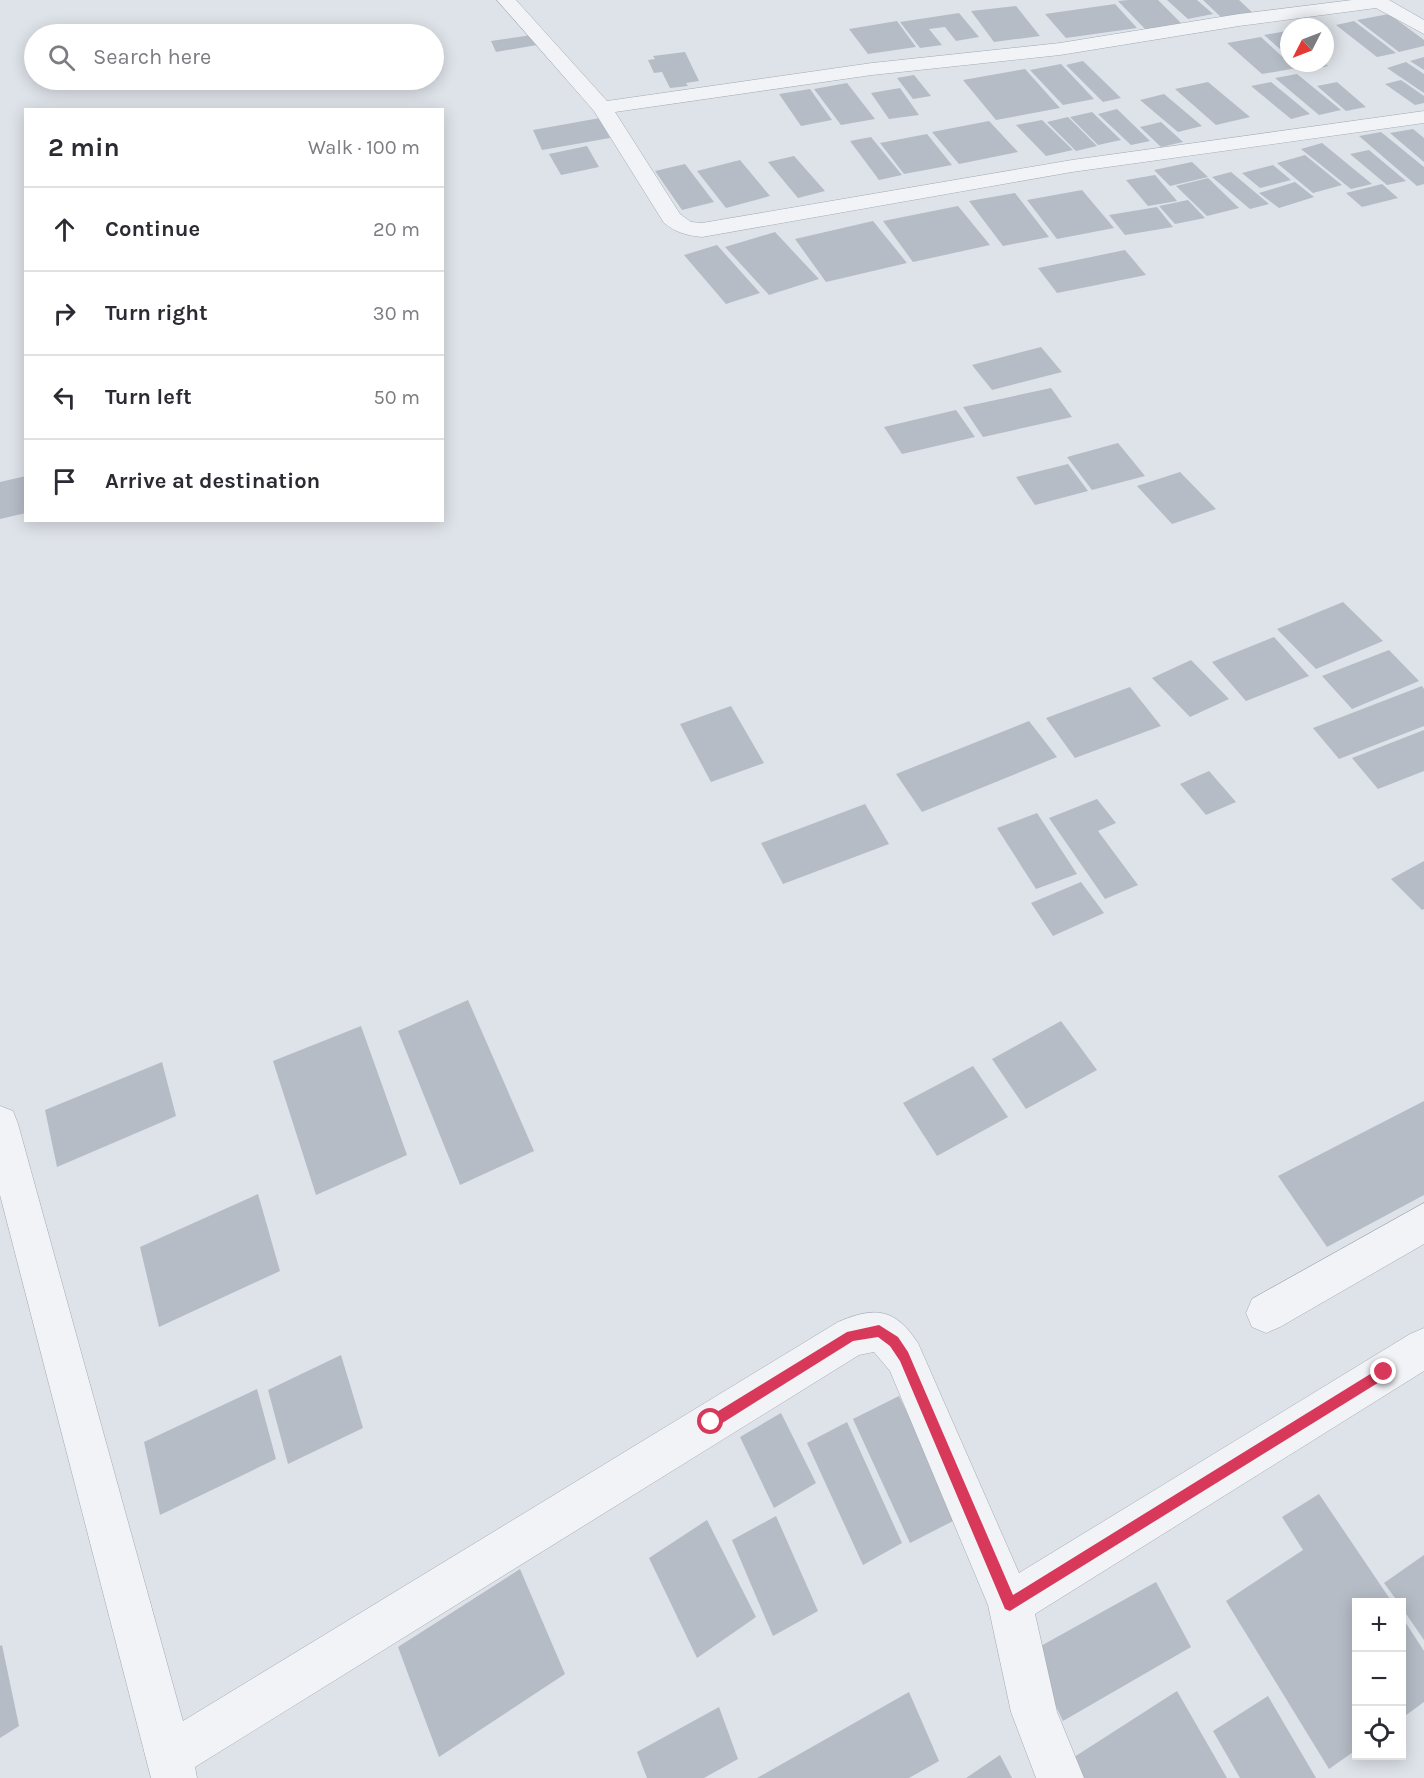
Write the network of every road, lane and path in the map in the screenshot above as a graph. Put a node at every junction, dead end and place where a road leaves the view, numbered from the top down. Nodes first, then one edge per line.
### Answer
1 (506, 0) edge
2 (1378, 1) edge
3 (1424, 28) edge
4 (602, 108) junction
5 (1424, 117) edge
6 (0, 1124) edge
7 (1424, 1222) edge
8 (1266, 1313) dead end
9 (1424, 1348) edge
10 (1010, 1604) junction
11 (172, 1767) edge
12 (1060, 1778) edge

1 - 4 street
2 - 3 street
2 - 4 street
4 - 5 street
6 - 11 street
7 - 8 street
9 - 10 street
10 - 11 street
10 - 12 street

